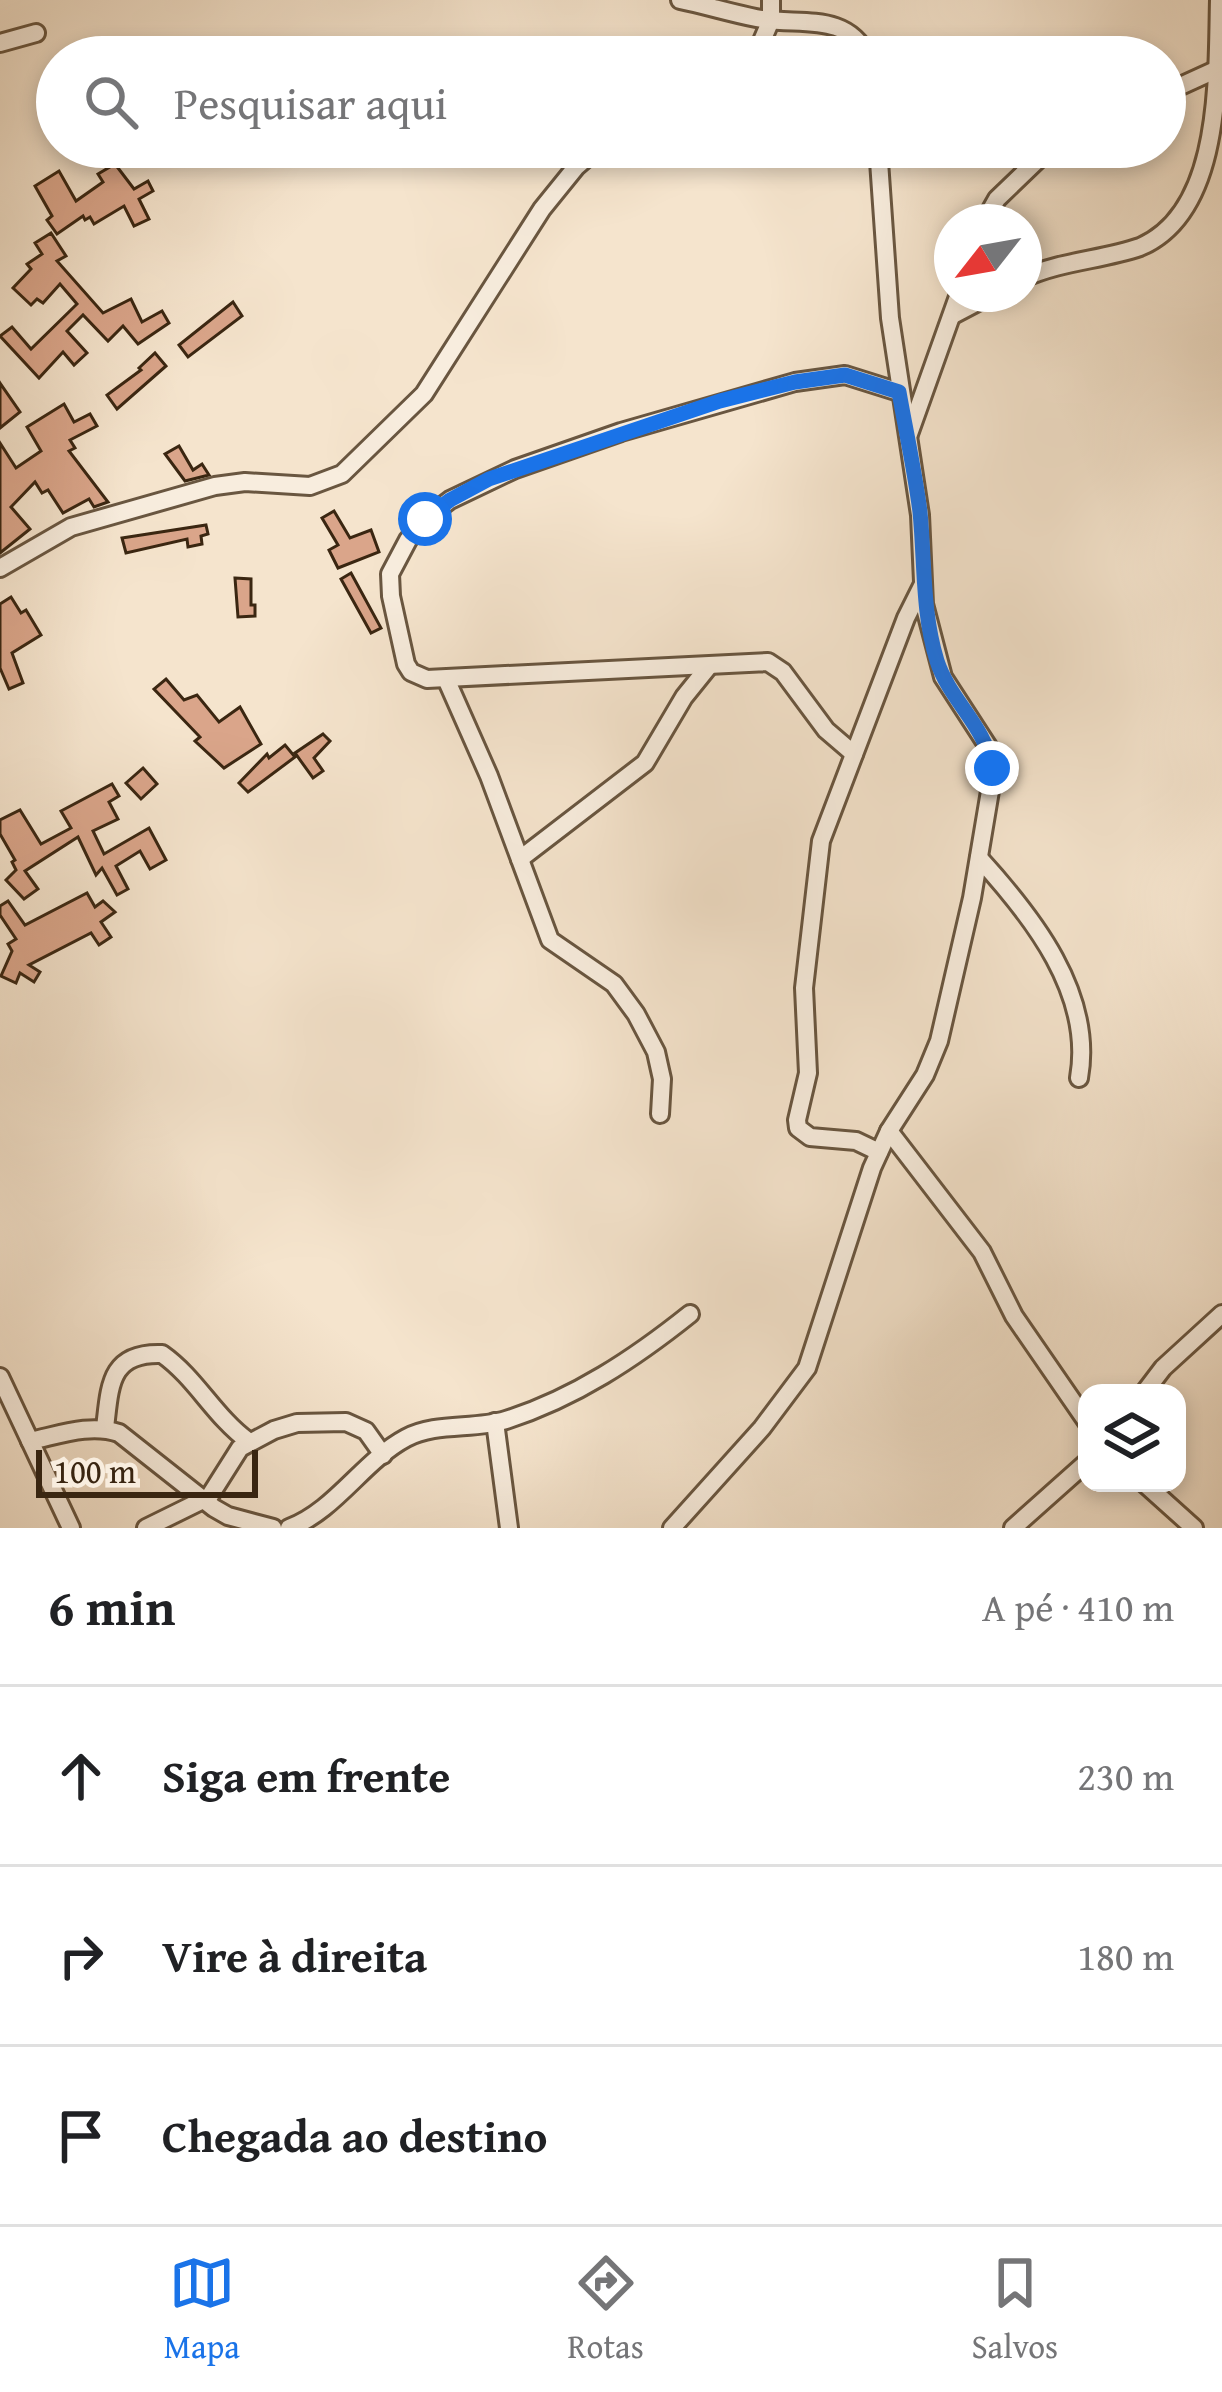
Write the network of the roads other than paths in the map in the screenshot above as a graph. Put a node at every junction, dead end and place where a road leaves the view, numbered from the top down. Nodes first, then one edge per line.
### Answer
1 (680, 0) edge
2 (771, 0) edge
3 (1219, 0) edge
4 (771, 20) junction
5 (36, 33) dead end
6 (764, 36) edge
7 (852, 36) edge
8 (0, 43) edge
9 (1221, 67) edge
10 (1186, 83) edge
11 (575, 168) edge
12 (879, 168) edge
13 (1030, 168) edge
14 (995, 204) edge
15 (1042, 271) edge
16 (954, 312) edge
17 (959, 312) edge
18 (953, 315) junction
19 (899, 392) junction
20 (907, 438) junction
21 (0, 568) edge
22 (923, 585) junction
23 (709, 666) junction
24 (447, 681) junction
25 (854, 754) junction
26 (520, 859) junction
27 (979, 859) junction
28 (1079, 1078) dead end
29 (660, 1114) dead end
30 (889, 1131) junction
31 (879, 1152) junction
32 (690, 1314) dead end
33 (1222, 1314) edge
34 (1206, 1329) junction
35 (1222, 1340) edge
36 (0, 1377) edge
37 (1151, 1384) edge
38 (1078, 1409) edge
39 (495, 1422) junction
40 (105, 1428) junction
41 (30, 1441) junction
42 (248, 1441) junction
43 (383, 1455) junction
44 (1078, 1470) edge
45 (1154, 1492) edge
46 (204, 1500) junction
47 (70, 1528) edge
48 (146, 1528) edge
49 (273, 1528) edge
50 (289, 1528) edge
51 (509, 1528) edge
52 (672, 1528) edge
53 (1013, 1528) edge
54 (1194, 1528) edge

1 - 4 street
2 - 4 street
3 - 9 street
4 - 6 street
4 - 7 street
5 - 8 street
9 - 10 street
9 - 15 street
11 - 21 street
12 - 19 street
13 - 14 street
16 - 18 street
17 - 18 street
18 - 20 street
19 - 20 street
19 - 24 street
20 - 22 street
22 - 25 street
22 - 27 street
23 - 24 street
23 - 25 street
23 - 26 street
24 - 26 street
25 - 31 street
26 - 29 street
27 - 28 street
27 - 30 street
30 - 31 street
30 - 38 street
31 - 52 street
32 - 39 street
33 - 34 street
34 - 35 street
34 - 37 street
36 - 41 street
39 - 43 street
39 - 51 street
40 - 41 street
40 - 42 street
40 - 46 street
41 - 47 street
42 - 43 street
42 - 46 street
43 - 50 street
44 - 53 street
45 - 54 street
46 - 48 street
46 - 49 street

